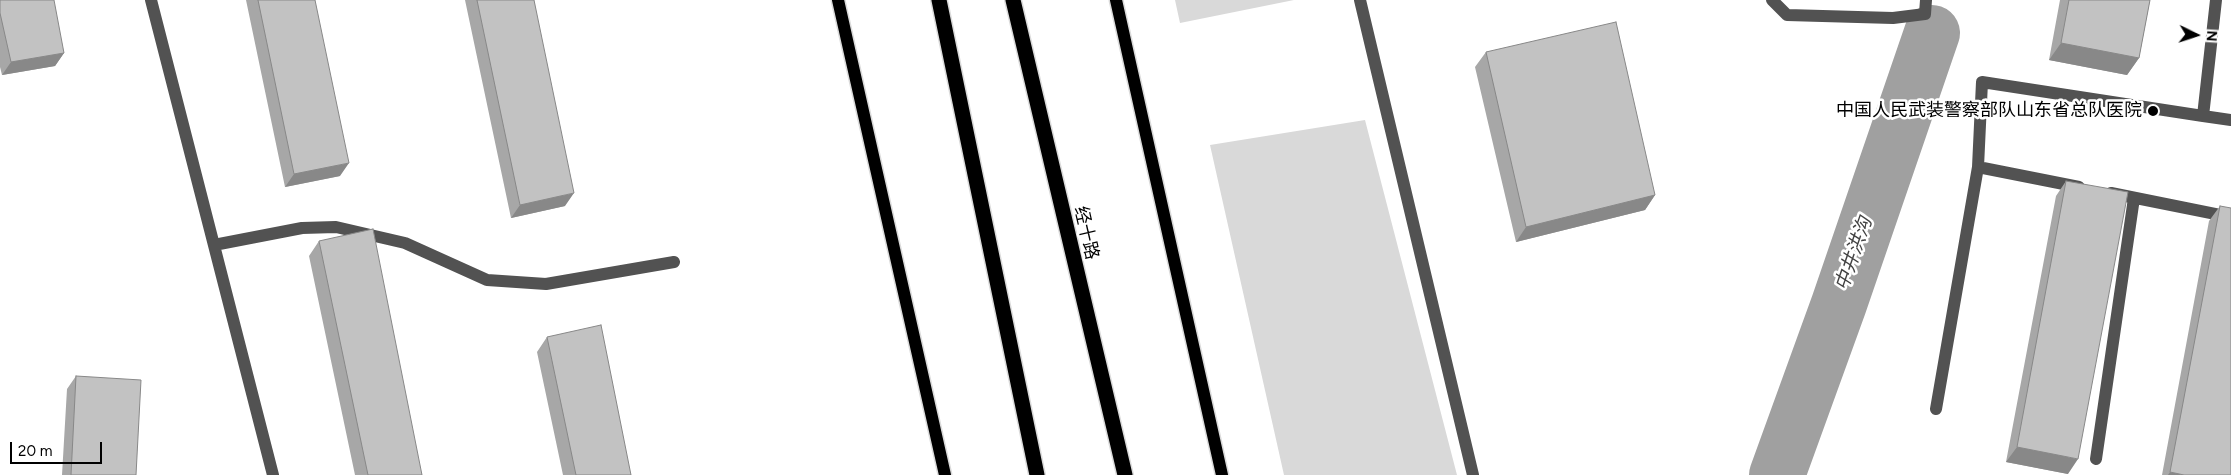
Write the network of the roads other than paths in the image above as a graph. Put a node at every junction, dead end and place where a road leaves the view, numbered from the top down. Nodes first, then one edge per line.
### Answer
1 (151, 0) edge
2 (838, 0) edge
3 (939, 0) edge
4 (1013, 0) edge
5 (1116, 0) edge
6 (1360, 0) edge
7 (1772, 0) edge
8 (1926, 0) edge
9 (2216, 0) edge
10 (2203, 116) junction
11 (2231, 120) edge
12 (1978, 167) junction
13 (2134, 198) junction
14 (2231, 216) edge
15 (214, 245) junction
16 (674, 262) dead end
17 (1936, 409) dead end
18 (2096, 459) dead end
19 (273, 475) edge
20 (945, 475) edge
21 (1037, 475) edge
22 (1125, 475) edge
23 (1222, 475) edge
24 (1473, 475) edge

1 - 15 street
2 - 20 main road
3 - 21 highway
4 - 22 highway, 经十路
5 - 23 main road
6 - 24 street
7 - 8 street
9 - 10 street
10 - 11 street
10 - 12 street
12 - 13 street
12 - 17 street
13 - 14 street
13 - 18 street
15 - 16 street
15 - 19 street

